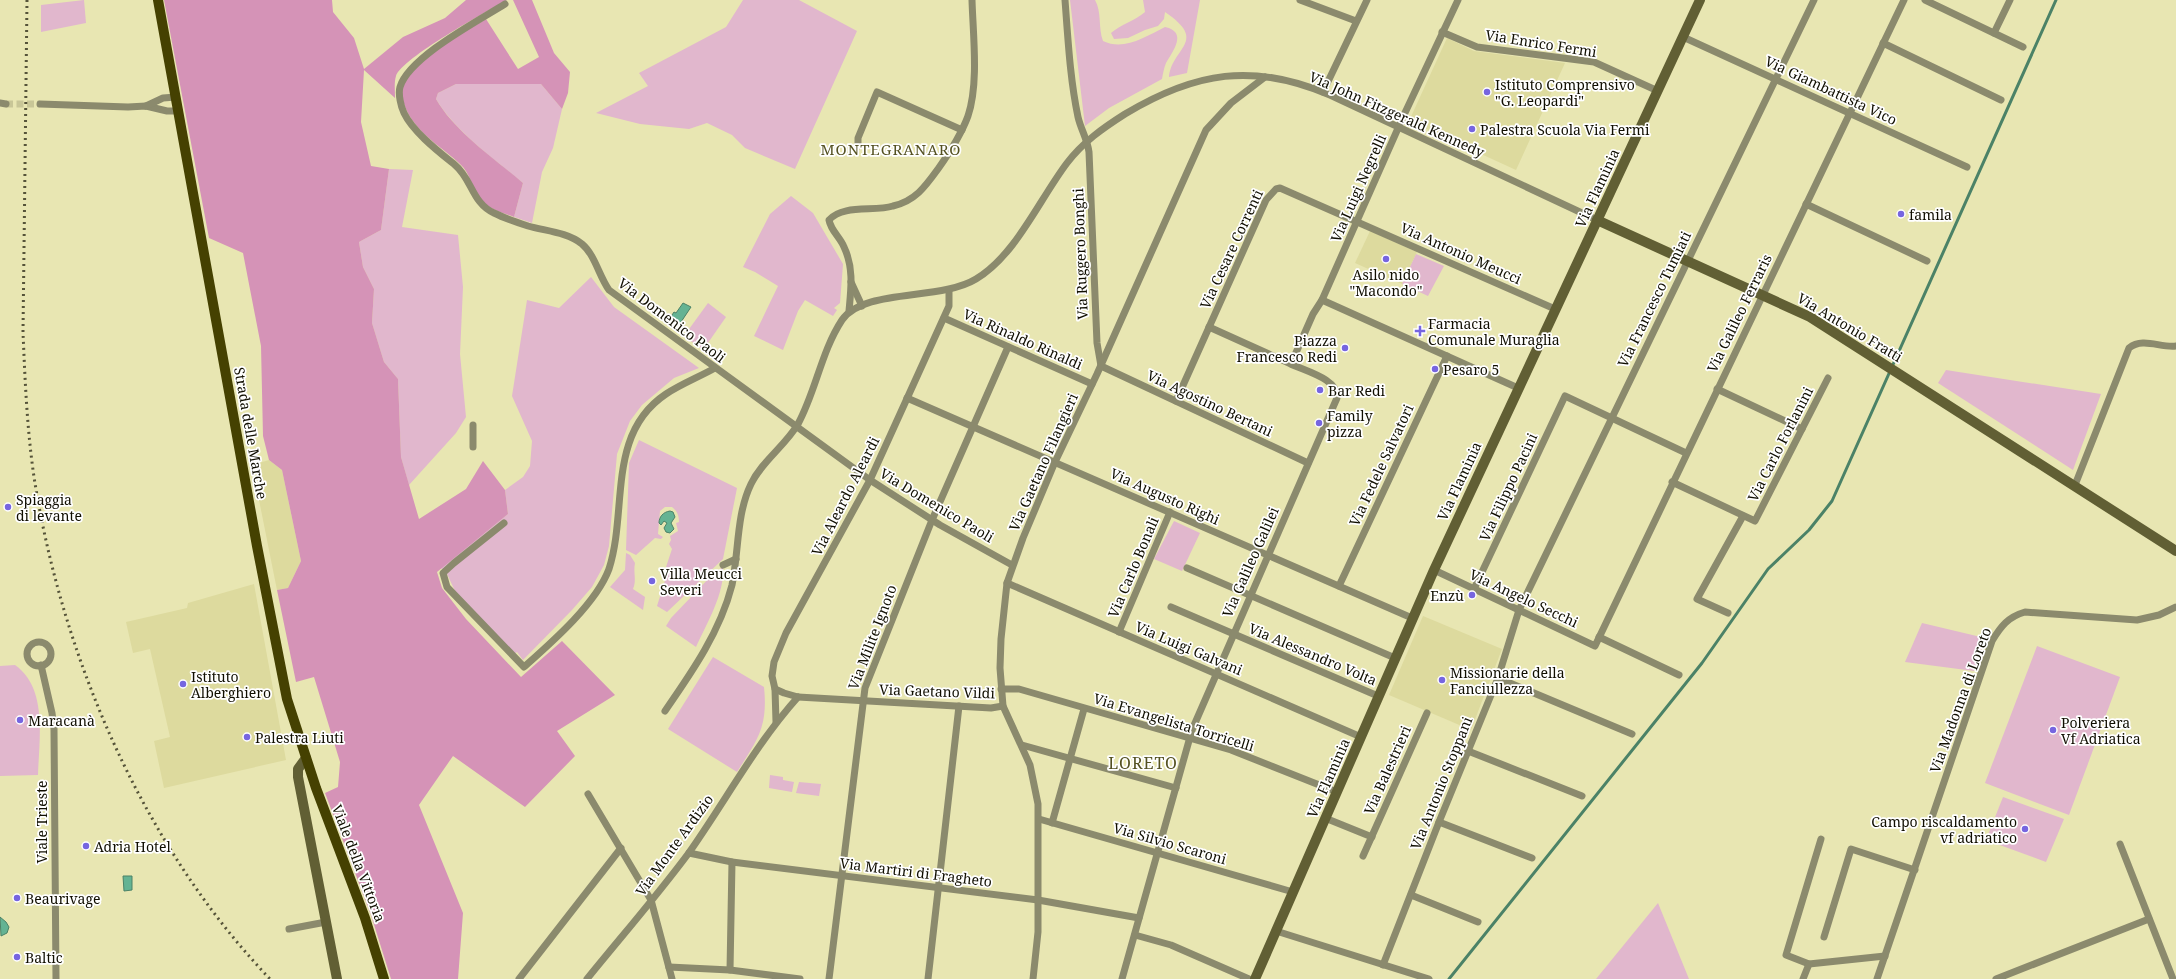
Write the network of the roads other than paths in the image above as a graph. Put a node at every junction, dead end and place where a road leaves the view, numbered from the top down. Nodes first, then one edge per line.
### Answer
1 (158, 0) edge
2 (972, 0) edge
3 (1065, 0) edge
4 (1300, 0) edge
5 (1367, 0) edge
6 (1458, 0) edge
7 (1700, 0) edge
8 (1814, 0) edge
9 (1904, 0) edge
10 (1926, 0) edge
11 (2010, 0) edge
12 (506, 4) dead end
13 (1356, 21) junction
14 (1442, 32) junction
15 (1994, 32) junction
16 (1683, 37) junction
17 (1883, 43) junction
18 (2022, 47) dead end
19 (1265, 77) junction
20 (1776, 79) junction
21 (1658, 91) junction
22 (1323, 92) junction
23 (176, 97) junction
24 (2001, 100) dead end
25 (40, 104) tunnel mouth
26 (146, 106) junction
27 (178, 111) junction
28 (1850, 113) junction
29 (1399, 128) junction
30 (962, 130) junction
31 (1088, 140) junction
32 (858, 146) dead end
33 (1967, 167) dead end
34 (1806, 204) junction
35 (1598, 220) junction
36 (1356, 222) junction
37 (1687, 260) junction
38 (1927, 261) dead end
39 (851, 282) junction
40 (949, 290) junction
41 (1762, 294) junction
42 (1322, 300) junction
43 (862, 306) junction
44 (1555, 309) junction
45 (848, 311) junction
46 (944, 318) junction
47 (1209, 327) junction
48 (2176, 346) edge
49 (1008, 347) junction
50 (1447, 356) junction
51 (1291, 364) junction
52 (1101, 366) junction
53 (715, 368) junction
54 (1828, 378) dead end
55 (1092, 384) junction
56 (1518, 388) junction
57 (1717, 389) junction
58 (907, 398) junction
59 (1176, 401) junction
60 (1611, 418) junction
61 (473, 425) dead end
62 (796, 426) junction
63 (973, 426) junction
64 (1802, 429) junction
65 (473, 447) dead end
66 (1686, 453) junction
67 (1055, 462) junction
68 (1308, 463) junction
69 (870, 480) junction
70 (1672, 482) junction
71 (2075, 485) junction
72 (1170, 512) junction
73 (1743, 516) junction
74 (932, 520) junction
75 (504, 523) dead end
76 (2176, 551) edge
77 (1268, 555) junction
78 (736, 559) junction
79 (723, 565) dead end
80 (1012, 565) junction
81 (1187, 568) dead end
82 (1434, 570) junction
83 (1007, 583) junction
84 (1339, 586) junction
85 (1474, 589) junction
86 (1250, 595) junction
87 (1171, 607) dead end
88 (2176, 607) edge
89 (1519, 610) junction
90 (1728, 614) dead end
91 (1412, 618) junction
92 (1119, 632) junction
93 (1233, 634) junction
94 (1599, 637) junction
95 (1395, 658) junction
96 (41, 666) dead end
97 (1216, 673) junction
98 (1679, 675) dead end
99 (1498, 678) junction
100 (775, 689) junction
101 (1001, 689) junction
102 (1378, 696) junction
103 (798, 697) junction
104 (862, 701) junction
105 (959, 706) junction
106 (1003, 706) junction
107 (1084, 709) junction
108 (665, 711) dead end
109 (1427, 713) dead end
110 (776, 722) junction
111 (1632, 734) dead end
112 (1361, 736) junction
113 (1189, 738) junction
114 (1022, 745) junction
115 (1468, 751) junction
116 (306, 758) junction
117 (1070, 758) junction
118 (1176, 788) junction
119 (1337, 792) junction
120 (588, 794) dead end
121 (1582, 796) dead end
122 (1325, 818) junction
123 (1039, 819) junction
124 (1439, 822) junction
125 (1052, 823) junction
126 (1372, 837) junction
127 (1821, 839) dead end
128 (2120, 844) dead end
129 (621, 848) junction
130 (1158, 852) junction
131 (689, 853) junction
132 (1363, 856) dead end
133 (1532, 858) dead end
134 (732, 862) junction
135 (1915, 870) junction
136 (842, 876) junction
137 (939, 888) junction
138 (1293, 892) junction
139 (1411, 895) junction
140 (652, 900) junction
141 (1038, 900) junction
142 (1139, 918) junction
143 (2149, 919) junction
144 (326, 922) junction
145 (1478, 922) dead end
146 (289, 929) dead end
147 (1276, 931) junction
148 (1135, 935) junction
149 (1824, 937) dead end
150 (1885, 956) junction
151 (1383, 964) junction
152 (1809, 964) junction
153 (669, 967) junction
154 (730, 970) junction
155 (56, 979) edge
156 (337, 979) edge
157 (384, 979) edge
158 (519, 979) edge
159 (587, 979) edge
160 (672, 979) edge
161 (800, 979) edge
162 (829, 979) edge
163 (928, 979) edge
164 (1033, 979) edge
165 (1122, 979) edge
166 (1248, 979) edge
167 (1255, 979) edge
168 (1429, 979) edge
169 (1804, 979) edge
170 (1877, 979) edge
171 (1996, 979) edge
172 (2173, 979) edge

1 - 23 main road, Strada delle Marche
2 - 30 street
3 - 31 street
4 - 13 street
5 - 13 street
6 - 14 street, Via Luigi Negrelli
7 - 16 street, Via Flaminia
8 - 20 street, Via Francesco Tumiati
9 - 17 street, Via Galileo Ferraris
10 - 15 street
11 - 15 street
12 - 53 street, Via Domenico Paoli
13 - 22 street
14 - 21 street, Via Enrico Fermi
14 - 29 street, Via Luigi Negrelli
15 - 18 street
16 - 20 street, Via Giambattista Vico
16 - 21 street, Via Flaminia
17 - 24 street
17 - 28 street, Via Galileo Ferraris
19 - 22 street, Via John Fitzgerald Kennedy
19 - 31 street, Via John Fitzgerald Kennedy
19 - 52 street, Via Gaetano Filangieri
20 - 28 street, Via Giambattista Vico
20 - 37 street, Via Francesco Tumiati
21 - 35 street, Via Flaminia
22 - 29 street, Via John Fitzgerald Kennedy
23 - 26 street
23 - 27 main road, Strada delle Marche
25 - 26 street
26 - 27 street
27 - 116 main road, Strada delle Marche
28 - 33 street, Via Giambattista Vico
28 - 34 street, Via Galileo Ferraris
29 - 35 street, Via John Fitzgerald Kennedy
29 - 36 street, Via Luigi Negrelli
30 - 32 street
30 - 39 street
31 - 40 street, Via John Fitzgerald Kennedy
31 - 52 street, Via Ruggero Bonghi
34 - 38 street
34 - 41 street, Via Galileo Ferraris
35 - 37 street, Via Antonio Fratti
35 - 44 street, Via Flaminia
36 - 42 street, Via Luigi Negrelli
36 - 44 street, Via Antonio Meucci
36 - 47 street, Via Cesare Correnti
37 - 41 street, Via Antonio Fratti
37 - 60 street, Via Francesco Tumiati
39 - 43 street
39 - 45 street
40 - 43 street, Via John Fitzgerald Kennedy
40 - 46 street, Via Aleardo Aleardi
41 - 57 street, Via Galileo Ferraris
41 - 71 street, Via Antonio Fratti
42 - 50 street
42 - 51 street
43 - 45 street, Via John Fitzgerald Kennedy
44 - 56 street, Via Flaminia
45 - 62 street
46 - 49 street, Via Rinaldo Rinaldi
46 - 58 street, Via Aleardo Aleardi
47 - 51 street
47 - 59 street, Via Cesare Correnti
48 - 71 street
49 - 55 street, Via Rinaldo Rinaldi
49 - 63 street, Via Milite Ignoto
50 - 56 street
50 - 84 street, Via Fedele Salvatori
51 - 68 street, Via Galileo Galilei
52 - 55 street, Via Gaetano Filangieri
52 - 59 street, Via Agostino Bertani
53 - 62 street, Via Domenico Paoli
53 - 75 street
54 - 64 street, Via Carlo Forlanini
55 - 67 street, Via Gaetano Filangieri
56 - 82 street, Via Flaminia
57 - 64 street
57 - 66 street, Via Galileo Ferraris
58 - 63 street, Via Augusto Righi
58 - 69 street, Via Aleardo Aleardi
59 - 68 street, Via Agostino Bertani
60 - 66 street
60 - 85 street, Via Filippo Pacini
60 - 89 street, Via Francesco Tumiati
61 - 65 street
62 - 69 street, Via Domenico Paoli
62 - 78 street
63 - 67 street, Via Augusto Righi
63 - 74 street, Via Milite Ignoto
64 - 73 street, Via Carlo Forlanini
66 - 70 street, Via Galileo Ferraris
67 - 72 street, Via Augusto Righi
67 - 80 street, Via Gaetano Filangieri
68 - 77 street, Via Galileo Galilei
69 - 74 street, Via Domenico Paoli
69 - 100 street, Via Aleardo Aleardi
70 - 73 street
70 - 94 street, Via Galileo Ferraris
71 - 76 street, Via Antonio Fratti
72 - 77 street, Via Augusto Righi
72 - 92 street, Via Carlo Bonali
73 - 90 street
74 - 80 street, Via Domenico Paoli
74 - 104 street, Via Milite Ignoto
77 - 84 street, Via Augusto Righi
77 - 86 street, Via Galileo Galilei
78 - 79 street
78 - 108 street
80 - 83 street, Via Gaetano Filangieri
81 - 86 street
82 - 85 street, Via Angelo Secchi
82 - 91 street, Via Flaminia
83 - 92 street, Via Luigi Galvani
83 - 101 street, Via Gaetano Filangieri
84 - 91 street, Via Augusto Righi
85 - 89 street, Via Angelo Secchi
86 - 93 street, Via Galileo Galilei
86 - 95 street
87 - 93 street, Via Alessandro Volta
88 - 135 street, Via Madonna di Loreto
89 - 94 street, Via Angelo Secchi
89 - 99 street, Via Antonio Stoppani
91 - 95 street, Via Flaminia
92 - 97 street, Via Luigi Galvani
93 - 97 street, Via Galileo Galilei
93 - 102 street, Via Alessandro Volta
94 - 98 street
95 - 102 street, Via Flaminia
96 - 155 street, Viale Trieste
97 - 112 street, Via Luigi Galvani
97 - 113 street, Via Galileo Galilei
99 - 111 street
99 - 115 street, Via Antonio Stoppani
100 - 103 street
100 - 110 street
101 - 106 street, Via Gaetano Filangieri
101 - 107 street, Via Evangelista Torricelli
102 - 112 street, Via Flaminia
103 - 104 street, Via Gaetano Vildi
103 - 110 street, Via Monte Ardizio
104 - 105 street, Via Gaetano Vildi
104 - 136 street, Via Milite Ignoto
105 - 106 street, Via Gaetano Vildi
105 - 137 street
106 - 114 street, Via Gaetano Filangieri
107 - 113 street, Via Evangelista Torricelli
107 - 117 street
109 - 126 street, Via Balestrieri
110 - 131 street, Via Monte Ardizio
112 - 119 street, Via Flaminia
113 - 118 street, Via Galileo Galilei
113 - 119 street, Via Evangelista Torricelli
114 - 117 street
114 - 123 street, Via Gaetano Filangieri
115 - 121 street
115 - 124 street, Via Antonio Stoppani
116 - 144 street
116 - 157 main road, Viale della Vittoria
117 - 118 street
117 - 125 street
118 - 130 street, Via Galileo Galilei
119 - 122 street, Via Flaminia
120 - 129 street
122 - 126 street, Via Balestrieri
122 - 138 street, Via Flaminia
123 - 125 street, Via Silvio Scaroni
123 - 141 street, Via Gaetano Filangieri
124 - 133 street
124 - 139 street, Via Antonio Stoppani
125 - 130 street, Via Silvio Scaroni
126 - 132 street, Via Balestrieri
127 - 152 street
128 - 143 street
129 - 140 street
129 - 158 street
130 - 138 street, Via Silvio Scaroni
130 - 142 street, Via Galileo Galilei
131 - 134 street, Via Martiri di Fragheto
131 - 140 street, Via Monte Ardizio
134 - 136 street, Via Martiri di Fragheto
134 - 154 street
135 - 149 street
135 - 150 street, Via Madonna di Loreto
136 - 137 street, Via Martiri di Fragheto
136 - 162 street, Via Milite Ignoto
137 - 141 street, Via Martiri di Fragheto
137 - 163 street
138 - 147 street, Via Flaminia
139 - 145 street
139 - 151 street, Via Antonio Stoppani
140 - 153 street
140 - 159 street, Via Monte Ardizio
141 - 142 street, Via Martiri di Fragheto
141 - 164 street, Via Gaetano Filangieri
142 - 148 street, Via Galileo Galilei
143 - 171 street
143 - 172 street
144 - 146 street
144 - 156 street
147 - 151 street
147 - 167 street, Via Flaminia
148 - 165 street, Via Galileo Galilei
148 - 166 street
150 - 152 street
150 - 170 street, Via Madonna di Loreto
151 - 168 street
152 - 169 street
153 - 154 street
153 - 160 street
154 - 161 street

